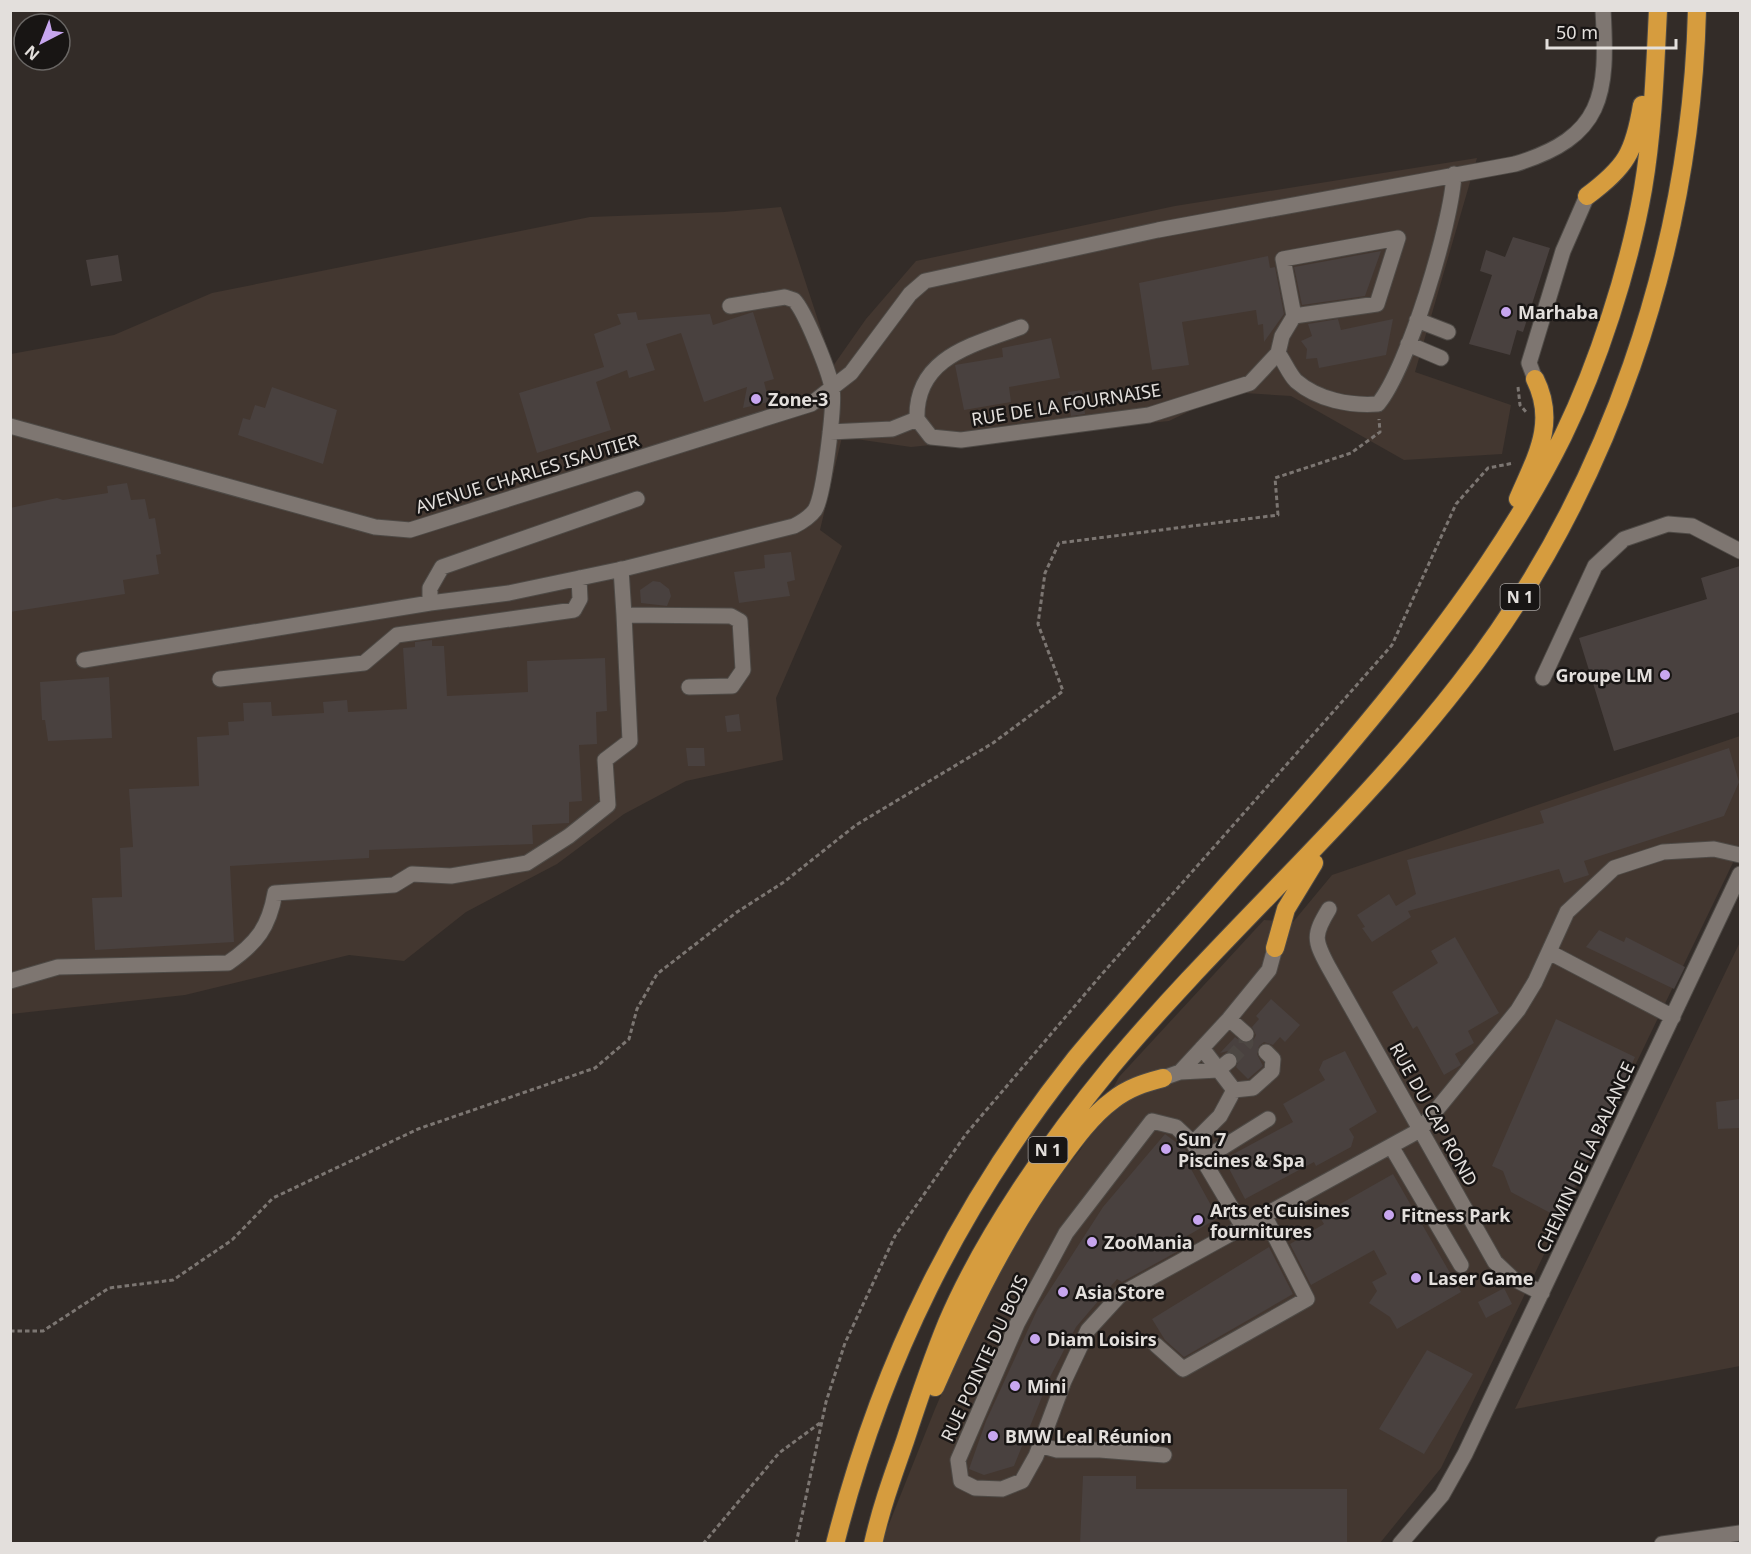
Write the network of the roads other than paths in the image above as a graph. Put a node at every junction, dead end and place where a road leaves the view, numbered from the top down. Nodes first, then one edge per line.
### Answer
1 (1604, 10) edge
2 (1658, 10) edge
3 (1697, 10) edge
4 (1657, 45) junction
5 (1454, 174) junction
6 (1587, 196) joint
7 (730, 306) dead end
8 (1294, 316) junction
9 (1417, 320) junction
10 (1021, 327) dead end
11 (1448, 332) dead end
12 (1408, 344) junction
13 (1278, 353) junction
14 (1441, 358) dead end
15 (1526, 381) joint
16 (832, 389) junction
17 (917, 420) junction
18 (10, 426) edge
19 (830, 432) junction
20 (637, 499) dead end
21 (1740, 551) edge
22 (1489, 562) junction
23 (621, 569) junction
24 (579, 578) junction
25 (430, 603) junction
26 (624, 615) junction
27 (84, 660) dead end
28 (1543, 678) dead end
29 (220, 679) dead end
30 (689, 687) dead end
31 (1336, 828) junction
32 (1740, 855) edge
33 (1740, 874) edge
34 (1329, 909) dead end
35 (1275, 948) joint
36 (1549, 952) junction
37 (10, 981) edge
38 (1673, 1017) junction
39 (1229, 1018) junction
40 (1246, 1034) dead end
41 (1202, 1048) junction
42 (1266, 1052) dead end
43 (1224, 1066) junction
44 (1171, 1075) junction
45 (1233, 1090) junction
46 (1268, 1119) dead end
47 (1420, 1130) junction
48 (1193, 1143) junction
49 (1391, 1146) junction
50 (1204, 1159) junction
51 (1264, 1215) junction
52 (1243, 1227) junction
53 (1461, 1265) dead end
54 (1542, 1293) junction
55 (1156, 1345) dead end
56 (1039, 1445) junction
57 (1164, 1455) dead end
58 (898, 1461) junction
59 (1740, 1533) edge
60 (835, 1544) edge
61 (873, 1544) edge
62 (1400, 1544) edge
63 (1662, 1544) edge

1 - 5 street
2 - 4 highway, N 1
3 - 31 highway, N 1
4 - 6 highway
4 - 22 highway, N 1
5 - 9 street
5 - 16 street
6 - 15 street
7 - 16 street
8 - 8 street
8 - 13 street
9 - 11 street
9 - 12 street
10 - 17 street
12 - 13 street
12 - 14 street
13 - 17 street, RUE DE LA FOURNAISE
15 - 22 highway
16 - 18 street, AVENUE CHARLES ISAUTIER
16 - 19 street
17 - 19 street
19 - 23 street
20 - 25 street
21 - 28 street
22 - 60 highway, N 1
23 - 24 street
23 - 26 street
24 - 25 street
24 - 29 street
25 - 27 street
26 - 30 street
26 - 37 street
31 - 35 highway
31 - 58 highway, N 1
32 - 36 street
33 - 38 street, CHEMIN DE LA BALANCE
34 - 47 street, RUE DU CAP ROND
35 - 39 street
36 - 38 street
36 - 47 street
38 - 54 street, CHEMIN DE LA BALANCE
39 - 40 street
39 - 41 street
41 - 43 street
41 - 44 street
42 - 45 street
43 - 44 street
43 - 45 street
44 - 58 highway
45 - 48 street
46 - 50 street
47 - 49 street, RUE POINTE DU BOIS
47 - 54 street, RUE DU CAP ROND
48 - 50 street, RUE POINTE DU BOIS
48 - 56 street, RUE POINTE DU BOIS
49 - 51 street, RUE POINTE DU BOIS
49 - 53 street
50 - 52 street, RUE POINTE DU BOIS
51 - 52 street, RUE POINTE DU BOIS
51 - 55 street
52 - 56 street, RUE POINTE DU BOIS
54 - 62 street, CHEMIN DE LA BALANCE
56 - 57 street
58 - 61 highway, N 1
59 - 63 street

